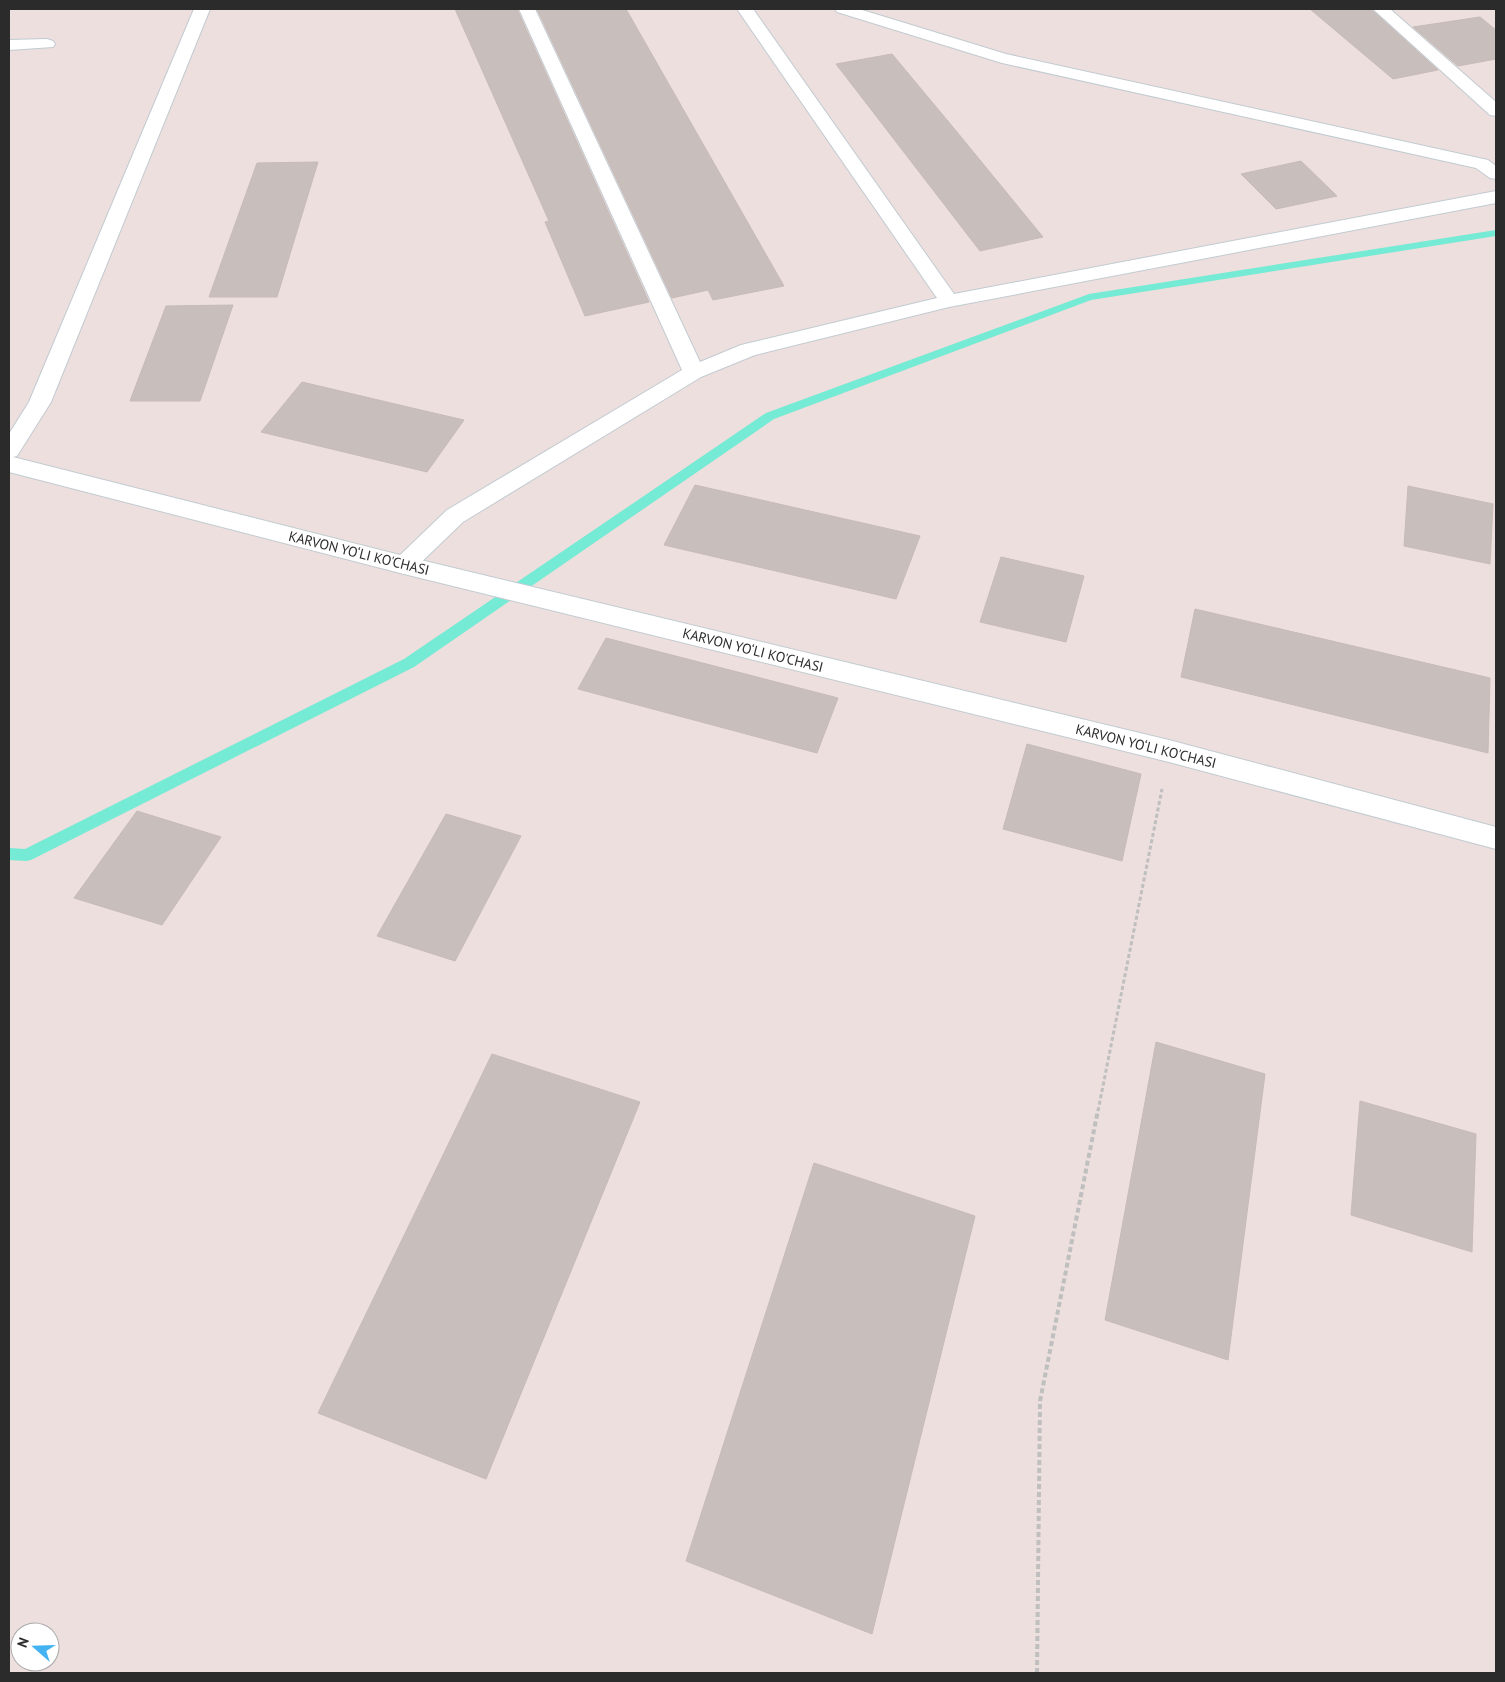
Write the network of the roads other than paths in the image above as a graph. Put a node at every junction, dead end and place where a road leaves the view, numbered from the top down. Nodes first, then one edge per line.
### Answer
1 (202, 9) edge
2 (527, 9) edge
3 (745, 9) edge
4 (843, 9) edge
5 (1381, 9) edge
6 (47, 44) dead end
7 (9, 45) edge
8 (1496, 111) edge
9 (1496, 174) edge
10 (1496, 197) edge
11 (949, 301) junction
12 (694, 372) junction
13 (9, 450) edge
14 (9, 464) edge
15 (404, 565) junction
16 (1496, 838) edge

1 - 13 street
2 - 12 street
3 - 11 street
4 - 9 street
5 - 8 street
6 - 7 street
10 - 11 street
11 - 12 street
12 - 15 street
14 - 15 street, KARVON YO‘LI KO'CHASI
15 - 16 street, KARVON YO‘LI KO'CHASI

